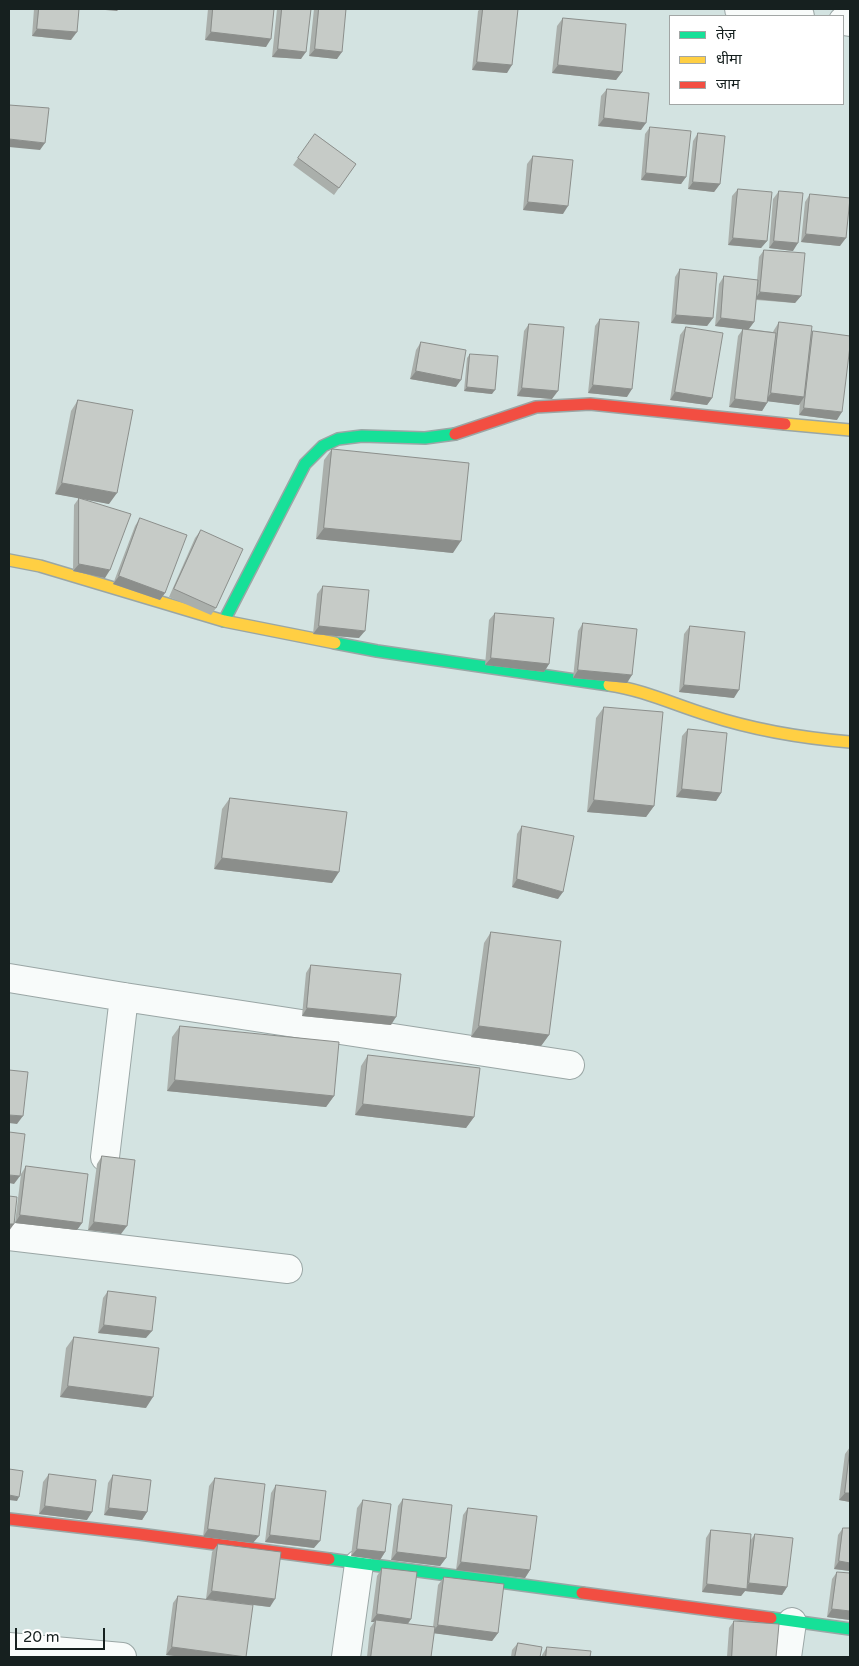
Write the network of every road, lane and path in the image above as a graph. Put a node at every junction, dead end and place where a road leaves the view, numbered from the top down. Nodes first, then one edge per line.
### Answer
1 (739, 9) edge
2 (791, 15) edge
3 (850, 430) edge
4 (9, 560) edge
5 (224, 621) junction
6 (850, 742) edge
7 (9, 978) edge
8 (124, 997) junction
9 (570, 1064) dead end
10 (105, 1156) edge
11 (9, 1236) edge
12 (288, 1269) dead end
13 (9, 1519) edge
14 (359, 1564) junction
15 (792, 1622) junction
16 (850, 1629) edge
17 (9, 1647) edge
18 (122, 1657) edge
19 (346, 1657) edge
20 (787, 1657) edge

1 - 2 street
3 - 5 street
4 - 5 street
5 - 6 street
7 - 8 street
8 - 9 street
8 - 10 street
11 - 12 street
13 - 14 street
14 - 15 street
14 - 19 street
15 - 16 street
15 - 20 street
17 - 18 street

